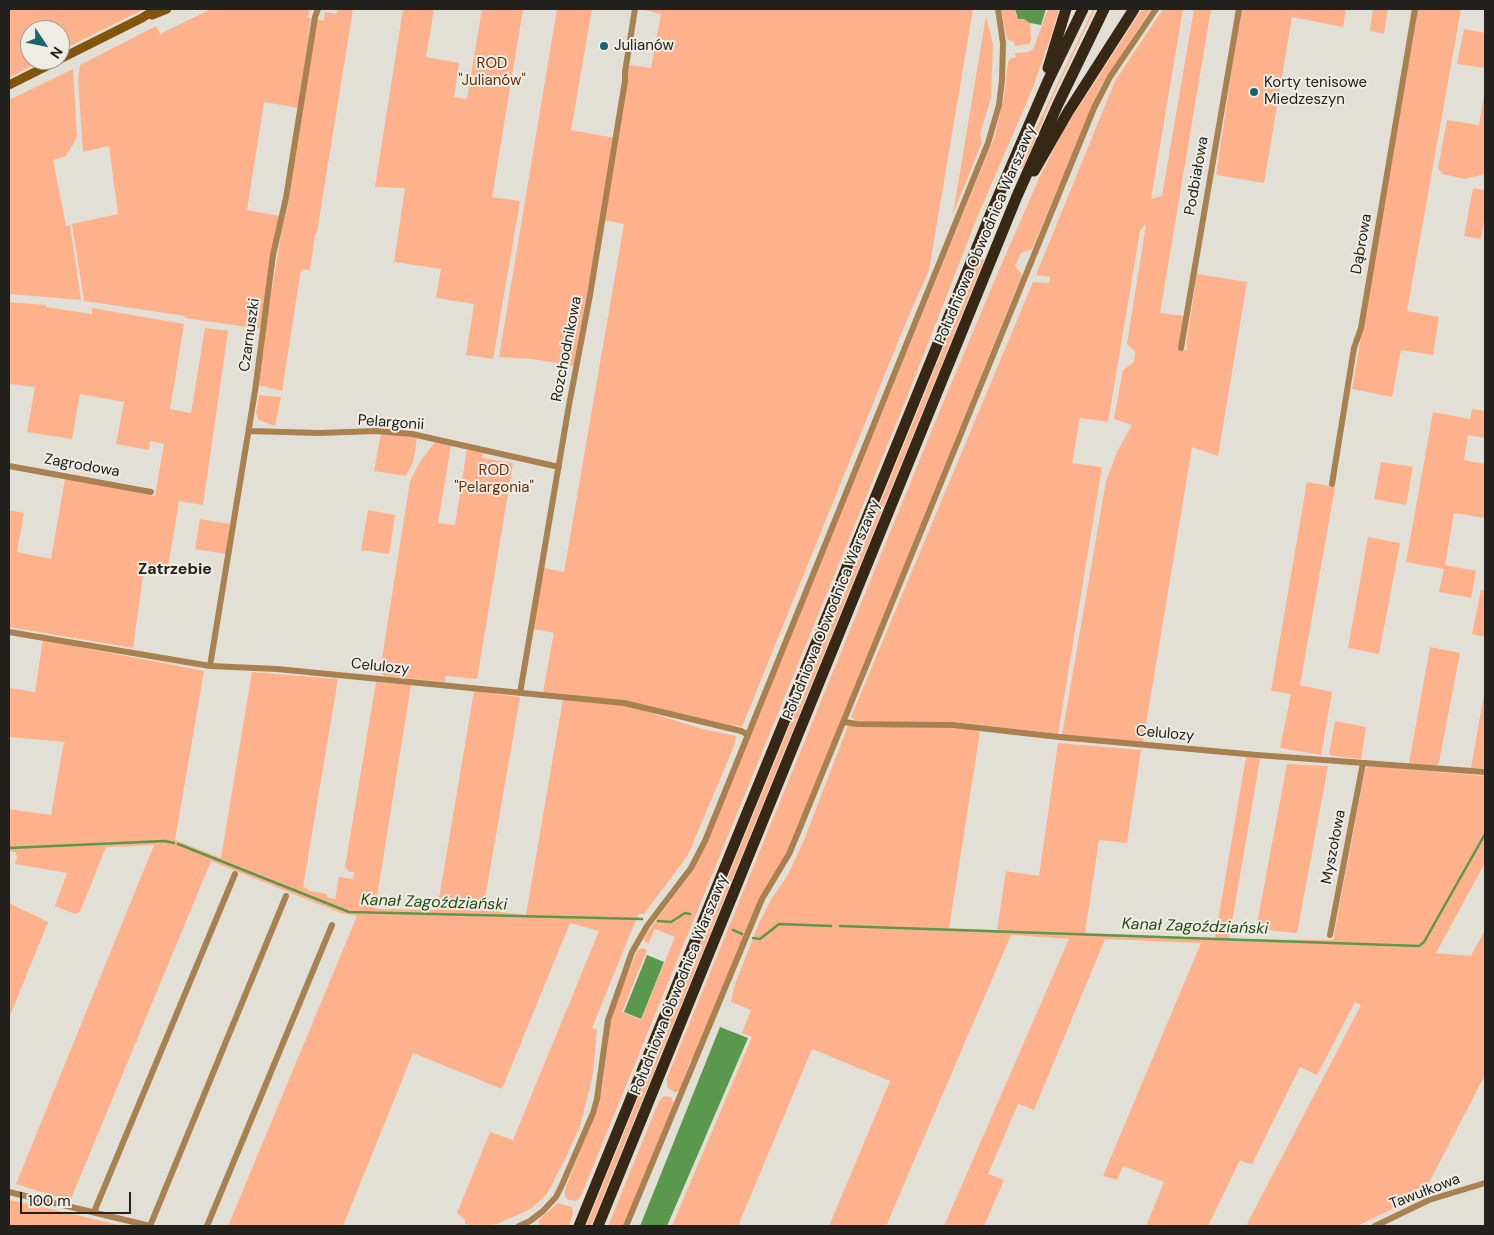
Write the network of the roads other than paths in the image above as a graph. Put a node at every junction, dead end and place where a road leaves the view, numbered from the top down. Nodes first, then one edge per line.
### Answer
1 (156, 9) edge
2 (167, 9) edge
3 (318, 9) edge
4 (635, 9) edge
5 (998, 9) edge
6 (1066, 9) edge
7 (1083, 9) edge
8 (1104, 9) edge
9 (1134, 9) edge
10 (1156, 9) edge
11 (1239, 9) edge
12 (1414, 9) edge
13 (142, 18) junction
14 (70, 54) edge
15 (39, 70) edge
16 (9, 85) edge
17 (1036, 108) junction
18 (1017, 196) junction
19 (1181, 348) dead end
20 (249, 430) junction
21 (9, 466) edge
22 (559, 467) junction
23 (1332, 484) dead end
24 (151, 492) dead end
25 (9, 632) edge
26 (210, 666) junction
27 (520, 693) junction
28 (844, 722) junction
29 (747, 734) junction
30 (1363, 763) junction
31 (1485, 772) edge
32 (235, 874) dead end
33 (286, 896) dead end
34 (332, 925) dead end
35 (1330, 935) dead end
36 (1485, 1183) edge
37 (9, 1192) edge
38 (94, 1212) junction
39 (150, 1226) edge
40 (207, 1226) edge
41 (519, 1226) edge
42 (579, 1226) edge
43 (598, 1226) edge
44 (626, 1226) edge
45 (1375, 1226) edge

1 - 13 main road
2 - 13 main road
3 - 20 street, Czarnuszki
4 - 22 street, Rozchodnikowa
5 - 29 street
6 - 17 highway
7 - 17 highway, Południowa Obwodnica Warszawy
8 - 18 highway, Południowa Obwodnica Warszawy
9 - 18 highway
10 - 28 street
11 - 19 street, Podbiałowa
12 - 23 street, Dąbrowa
13 - 14 main road
15 - 16 main road
17 - 42 highway, Południowa Obwodnica Warszawy
18 - 43 highway, Południowa Obwodnica Warszawy
20 - 22 street, Pelargonii
20 - 26 street, Czarnuszki
21 - 24 street, Zagrodowa
22 - 27 street, Rozchodnikowa
25 - 26 street, Celulozy
26 - 27 street, Celulozy
27 - 29 street, Celulozy
28 - 30 street, Celulozy
28 - 44 street
29 - 41 street
30 - 31 street, Celulozy
30 - 35 street, Myszołowa
32 - 38 street
33 - 39 street
34 - 40 street
36 - 45 street, Tawułkowa
37 - 38 street
38 - 39 street

